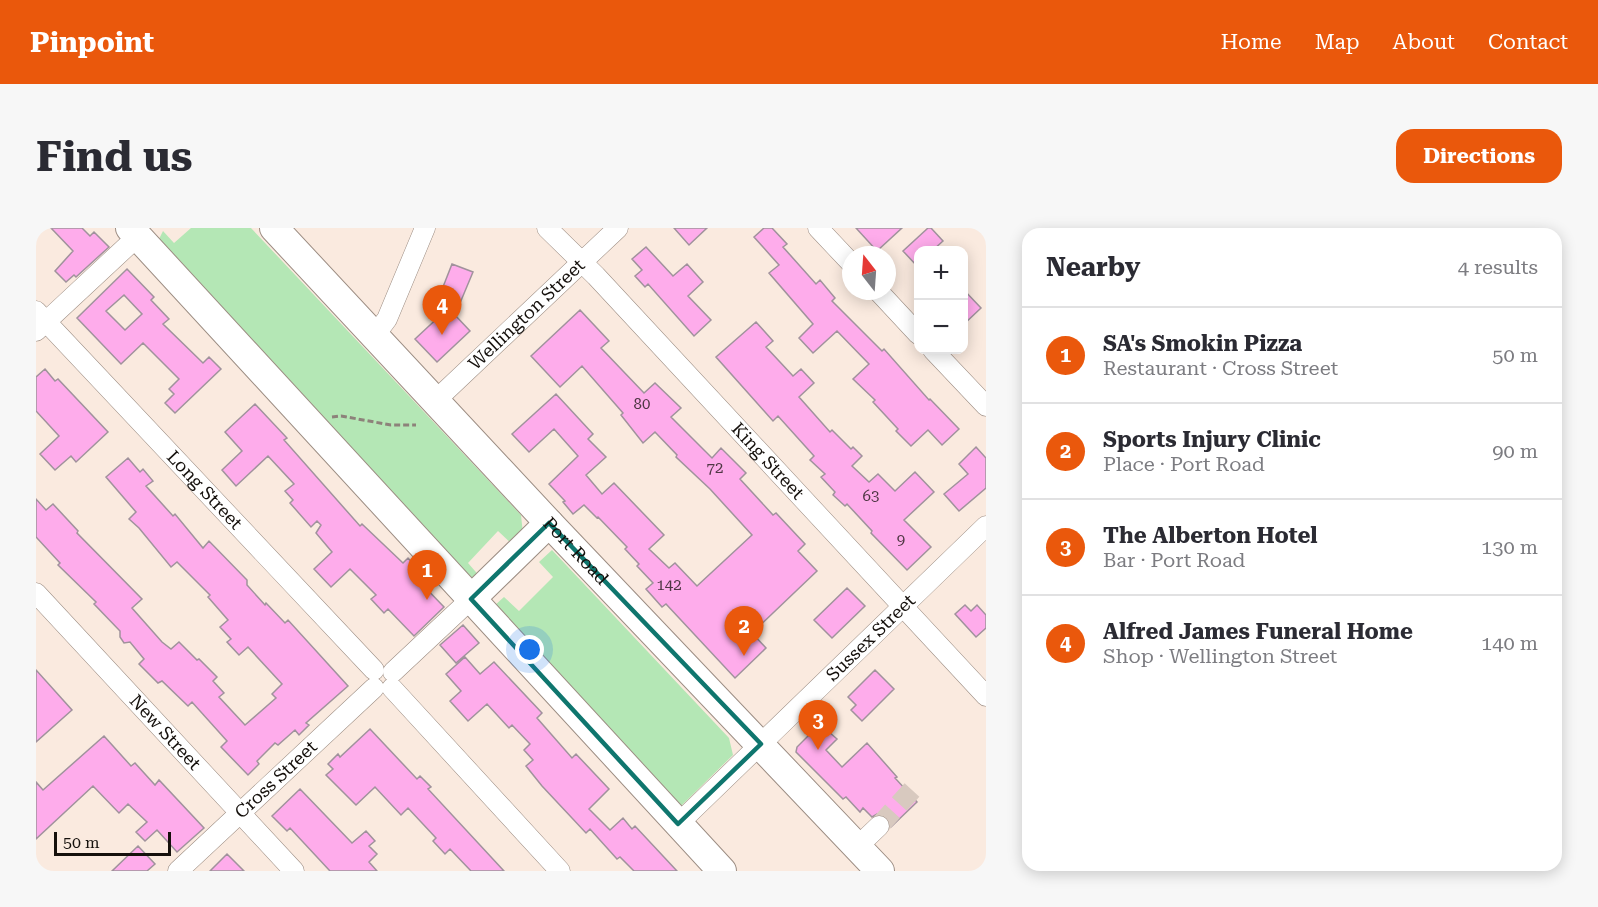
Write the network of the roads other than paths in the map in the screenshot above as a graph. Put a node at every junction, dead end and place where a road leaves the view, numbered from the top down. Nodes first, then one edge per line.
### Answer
1 (274, 228) edge
2 (425, 228) edge
3 (547, 228) edge
4 (618, 228) edge
5 (818, 228) edge
6 (138, 231) edge
7 (842, 253) edge
8 (581, 263) junction
9 (886, 300) edge
10 (39, 321) edge
11 (914, 330) edge
12 (375, 335) junction
13 (937, 354) edge
14 (435, 401) junction
15 (986, 406) edge
16 (549, 523) junction
17 (986, 526) edge
18 (36, 593) edge
19 (471, 600) junction
20 (904, 606) junction
21 (383, 680) junction
22 (986, 696) edge
23 (761, 744) junction
24 (240, 813) junction
25 (678, 824) junction
26 (879, 826) tunnel mouth
27 (857, 847) junction
28 (178, 871) edge
29 (294, 871) edge
30 (560, 871) edge
31 (722, 871) edge
32 (880, 871) edge

1 - 12 highway, Port Road
2 - 12 street
3 - 8 street, King Street
4 - 8 street, Wellington Street
5 - 7 street
6 - 10 street
6 - 19 highway
8 - 14 street, Wellington Street
8 - 20 street, King Street
9 - 11 street
10 - 21 street, Long Street
12 - 14 highway, Port Road
13 - 15 street
14 - 16 highway, Port Road
16 - 19 highway
16 - 23 highway, Port Road
17 - 20 street, Sussex Street
18 - 24 street, New Street
19 - 21 street, Cross Street
19 - 25 highway
20 - 22 street, King Street
20 - 23 street, Sussex Street
21 - 24 street, Cross Street
21 - 30 street, Long Street
23 - 25 street, Sussex Street
23 - 27 highway, Port Road
24 - 28 street, Cross Street
24 - 29 street, New Street
25 - 31 highway
26 - 27 street
27 - 32 highway, Port Road

